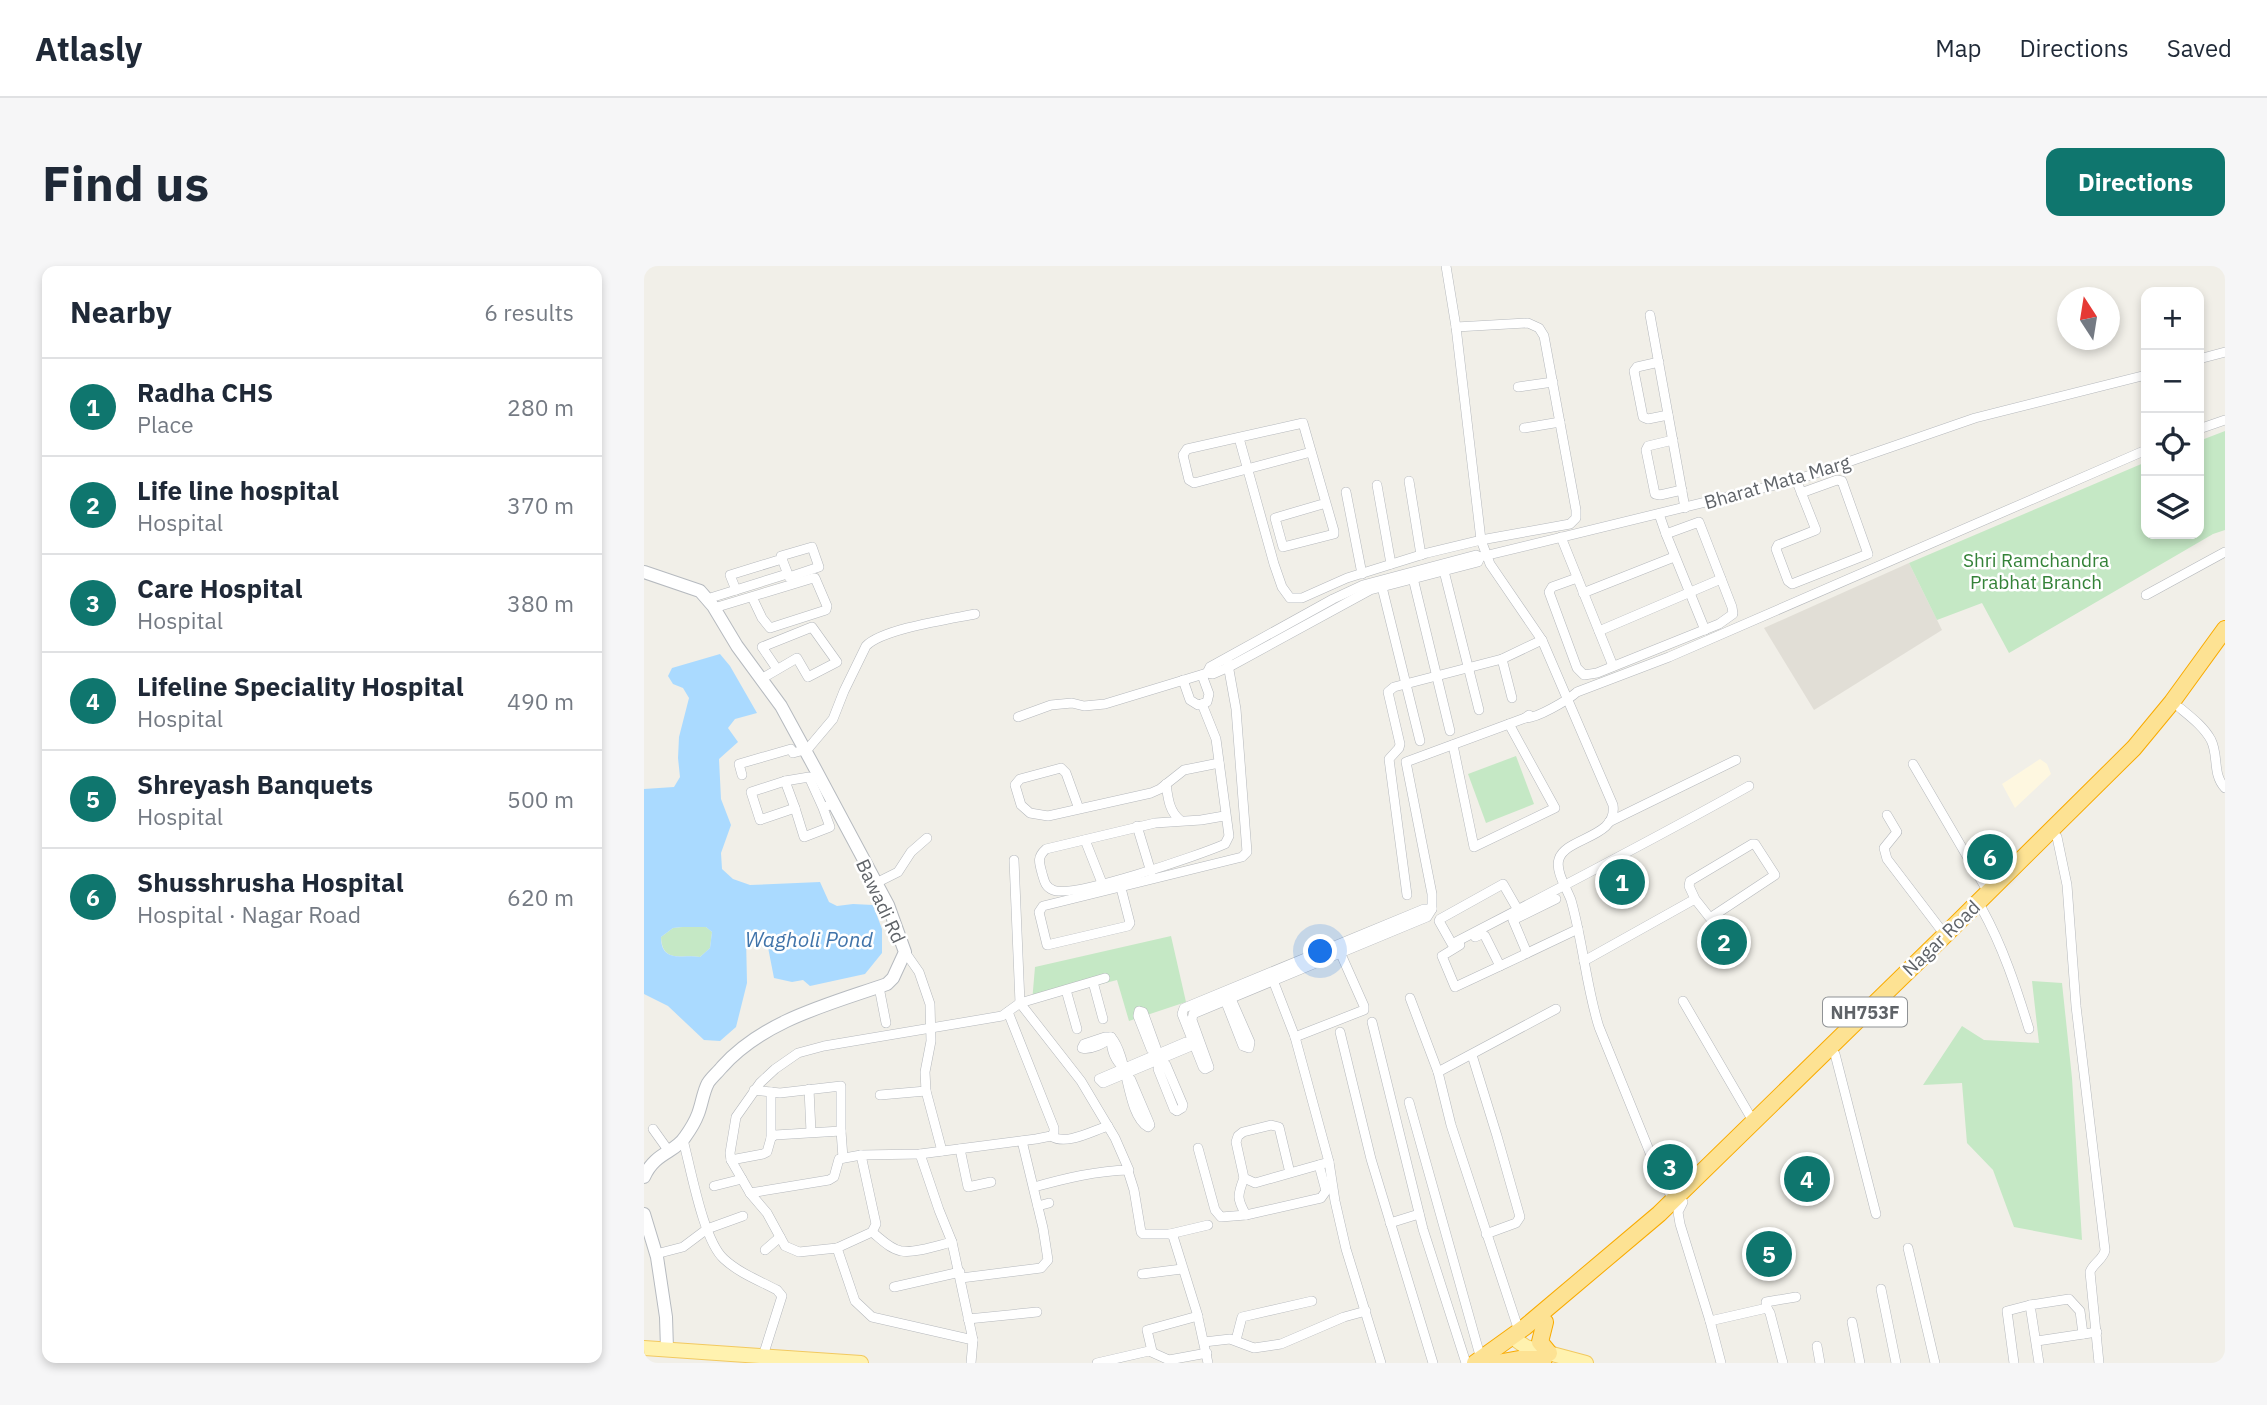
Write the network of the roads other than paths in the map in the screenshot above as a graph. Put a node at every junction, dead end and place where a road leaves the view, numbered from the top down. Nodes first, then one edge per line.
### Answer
1 (1446, 266) edge
2 (1650, 315) dead end
3 (1457, 327) junction
4 (2225, 352) edge
5 (2204, 358) edge
6 (1658, 362) junction
7 (2141, 376) edge
8 (1553, 382) junction
9 (1518, 387) dead end
10 (1668, 415) junction
11 (2225, 420) edge
12 (1560, 422) junction
13 (2204, 427) edge
14 (1524, 428) dead end
15 (1239, 438) junction
16 (1673, 440) junction
17 (1311, 452) junction
18 (2141, 452) edge
19 (1248, 468) junction
20 (1796, 480) junction
21 (1409, 481) dead end
22 (1377, 485) dead end
23 (1682, 490) junction
24 (1346, 492) dead end
25 (1801, 493) junction
26 (1326, 503) junction
27 (1685, 508) junction
28 (1659, 514) junction
29 (1277, 525) junction
30 (1265, 528) junction
31 (1666, 534) junction
32 (1561, 537) junction
33 (1481, 540) junction
34 (2225, 552) edge
35 (1421, 555) junction
36 (1483, 556) junction
37 (1674, 557) junction
38 (782, 559) junction
39 (1391, 564) junction
40 (1444, 571) junction
41 (644, 572) edge
42 (787, 574) junction
43 (1362, 574) junction
44 (1413, 578) junction
45 (1577, 578) junction
46 (1721, 579) junction
47 (1382, 587) junction
48 (736, 590) junction
49 (1583, 593) junction
50 (1688, 593) junction
51 (2146, 595) dead end
52 (752, 597) junction
53 (711, 604) junction
54 (975, 614) dead end
55 (2225, 629) edge
56 (1705, 630) junction
57 (1599, 631) junction
58 (1542, 639) junction
59 (2225, 645) edge
60 (1502, 659) junction
61 (1228, 663) junction
62 (1613, 666) junction
63 (1468, 668) junction
64 (777, 669) junction
65 (1204, 674) junction
66 (1437, 677) junction
67 (761, 679) junction
68 (1183, 680) junction
69 (1407, 684) junction
70 (1512, 698) dead end
71 (1568, 700) junction
72 (1202, 704) junction
73 (2180, 708) junction
74 (1479, 710) dead end
75 (1018, 717) dead end
76 (1509, 723) junction
77 (1450, 731) dead end
78 (1420, 741) dead end
79 (1453, 745) junction
80 (805, 750) junction
81 (1736, 760) dead end
82 (1219, 763) junction
83 (1913, 764) dead end
84 (742, 775) dead end
85 (785, 781) junction
86 (1166, 784) junction
87 (1749, 786) dead end
88 (2224, 791) edge
89 (829, 806) junction
90 (795, 808) junction
91 (1079, 809) junction
92 (1887, 815) dead end
93 (1224, 816) junction
94 (1180, 820) junction
95 (1608, 823) junction
96 (1137, 826) junction
97 (2057, 837) junction
98 (927, 838) dead end
99 (1084, 840) junction
100 (1014, 860) dead end
101 (1151, 872) junction
102 (876, 883) junction
103 (1102, 883) junction
104 (1565, 884) junction
105 (1121, 888) junction
106 (1988, 892) junction
107 (1407, 895) dead end
108 (1556, 899) dead end
109 (1695, 899) junction
110 (1982, 909) junction
111 (1518, 910) junction
112 (1578, 929) junction
113 (1945, 935) junction
114 (1343, 948) junction
115 (905, 952) junction
116 (1527, 953) junction
117 (1584, 961) junction
118 (1500, 966) junction
119 (1271, 977) junction
120 (1105, 978) dead end
121 (1093, 982) junction
122 (879, 987) junction
123 (1066, 990) junction
124 (1226, 995) junction
125 (1410, 998) dead end
126 (1683, 1002) dead end
127 (1020, 1003) junction
128 (1556, 1009) dead end
129 (1008, 1012) junction
130 (1372, 1022) dead end
131 (886, 1023) dead end
132 (930, 1028) junction
133 (1077, 1029) dead end
134 (2029, 1029) dead end
135 (1340, 1032) dead end
136 (1295, 1037) junction
137 (1835, 1054) junction
138 (1472, 1055) junction
139 (1158, 1056) junction
140 (1124, 1071) junction
141 (1438, 1072) junction
142 (809, 1089) junction
143 (754, 1090) junction
144 (926, 1091) junction
145 (771, 1092) junction
146 (880, 1095) dead end
147 (1409, 1102) dead end
148 (1108, 1126) junction
149 (653, 1129) dead end
150 (841, 1131) junction
151 (1747, 1131) junction
152 (811, 1132) junction
153 (1051, 1136) junction
154 (771, 1138) junction
155 (683, 1140) junction
156 (1022, 1141) junction
157 (1198, 1148) dead end
158 (960, 1149) junction
159 (668, 1150) junction
160 (942, 1151) junction
161 (920, 1154) junction
162 (861, 1155) junction
163 (843, 1158) junction
164 (731, 1160) junction
165 (1324, 1164) junction
166 (1128, 1171) junction
167 (1290, 1173) junction
168 (644, 1177) edge
169 (1244, 1178) junction
170 (742, 1179) junction
171 (991, 1182) dead end
172 (714, 1186) dead end
173 (1034, 1187) junction
174 (750, 1193) junction
175 (1678, 1201) junction
176 (1049, 1203) dead end
177 (1038, 1206) junction
178 (1419, 1214) junction
179 (1876, 1214) dead end
180 (1247, 1215) junction
181 (743, 1216) dead end
182 (644, 1217) edge
183 (1390, 1223) junction
184 (1208, 1225) dead end
185 (707, 1229) junction
186 (872, 1232) junction
187 (1170, 1234) junction
188 (1486, 1234) junction
189 (780, 1237) junction
190 (953, 1242) junction
191 (837, 1248) junction
192 (1908, 1248) dead end
193 (765, 1250) dead end
194 (656, 1254) junction
195 (1182, 1269) junction
196 (1142, 1274) dead end
197 (961, 1275) junction
198 (894, 1287) dead end
199 (1881, 1289) dead end
200 (1796, 1297) dead end
201 (1312, 1301) dead end
202 (2030, 1305) junction
203 (1767, 1308) junction
204 (1366, 1311) junction
205 (1037, 1312) dead end
206 (1198, 1316) junction
207 (968, 1319) junction
208 (1710, 1321) junction
209 (1545, 1322) junction
210 (1852, 1322) dead end
211 (2097, 1332) junction
212 (2083, 1334) junction
213 (973, 1340) junction
214 (1236, 1340) junction
215 (1514, 1340) junction
216 (2037, 1340) junction
217 (1204, 1342) junction
218 (1816, 1346) dead end
219 (644, 1348) edge
220 (1152, 1351) junction
221 (666, 1356) edge
222 (763, 1356) junction
223 (1208, 1358) edge
224 (1551, 1358) edge
225 (1126, 1359) edge
226 (1482, 1362) edge
227 (861, 1363) edge
228 (971, 1363) edge
229 (1097, 1363) edge
230 (1381, 1363) edge
231 (1433, 1363) edge
232 (1586, 1363) edge
233 (1721, 1363) edge
234 (1783, 1363) edge
235 (1820, 1363) edge
236 (1860, 1363) edge
237 (1896, 1363) edge
238 (1935, 1363) edge
239 (2014, 1363) edge
240 (2039, 1363) edge
241 (2099, 1363) edge

1 - 3 street
2 - 6 street
3 - 8 street
3 - 33 street
4 - 5 street
6 - 10 street
6 - 10 street
7 - 20 street, Bharat Mata Marg
8 - 9 street
8 - 12 street
10 - 16 street
11 - 13 street
12 - 14 street
12 - 33 street
15 - 17 street
15 - 19 street
15 - 19 street
16 - 23 street
16 - 23 street
17 - 19 street
17 - 26 street
18 - 71 street
19 - 30 street
20 - 25 street
20 - 27 street, Bharat Mata Marg
21 - 35 street
22 - 39 street
23 - 27 street
24 - 43 street
25 - 25 street
26 - 29 street
26 - 29 street
27 - 28 street, Bharat Mata Marg
28 - 31 street
28 - 32 street, Bharat Mata Marg
29 - 30 street
30 - 43 street
31 - 37 street
31 - 46 street
32 - 36 street, Bharat Mata Marg
32 - 45 street
33 - 35 street
33 - 36 street
34 - 51 street
35 - 39 street
36 - 40 street
36 - 58 street
36 - 61 street
37 - 49 street
37 - 50 street
38 - 42 street
38 - 42 street
38 - 48 street
39 - 43 street
40 - 44 street
40 - 63 street
41 - 53 street
42 - 48 street
44 - 47 street
44 - 66 street
45 - 49 street
45 - 62 street
46 - 50 street
46 - 56 street
47 - 61 street
47 - 69 street
48 - 53 street
49 - 57 street
50 - 56 street
50 - 57 street
52 - 52 street
52 - 53 street
53 - 67 street, Bawadi Rd
54 - 80 street
55 - 106 highway, Nagar Road / NH753F
56 - 62 street
57 - 62 street
58 - 60 street
58 - 71 street
59 - 73 highway, Nagar Road / NH753F
60 - 63 street
60 - 70 street
61 - 65 street
61 - 105 street
63 - 66 street
63 - 74 street
64 - 64 street
64 - 67 street
65 - 68 street
65 - 72 street
66 - 69 street
66 - 77 street
67 - 80 street, Bawadi Rd
68 - 72 street
68 - 75 street
69 - 78 street
69 - 107 street
71 - 76 street
71 - 95 street
72 - 82 street
73 - 88 street
73 - 97 highway, Nagar Road / NH753F
76 - 79 street
76 - 79 street
79 - 114 street
80 - 84 street
80 - 89 street, Bawadi Rd
81 - 95 street
82 - 86 street
82 - 93 street
83 - 106 street
85 - 89 street
85 - 90 street
85 - 90 street
86 - 91 street
86 - 94 street
87 - 104 street
89 - 90 street
89 - 102 street, Bawadi Rd
91 - 91 street
92 - 113 street
93 - 94 street
93 - 101 street
94 - 96 street
95 - 104 street
96 - 99 street
96 - 101 street
97 - 110 highway, Nagar Road / NH753F
97 - 211 street
98 - 102 street
99 - 103 street
99 - 103 street
100 - 127 street
101 - 103 street
102 - 115 street, Bawadi Rd
104 - 111 street
104 - 112 street
105 - 105 street
106 - 113 highway, Nagar Road / NH753F
108 - 116 street
109 - 109 street
109 - 117 street
110 - 134 street
110 - 137 highway, Nagar Road / NH753F
111 - 111 street
112 - 116 street
112 - 117 street
113 - 151 highway, Nagar Road / NH753F
114 - 119 street
114 - 136 street
115 - 122 street, Bawadi Rd
115 - 132 street
116 - 118 street
117 - 175 street
118 - 118 street
119 - 124 street
119 - 136 street
120 - 121 street
121 - 123 street
121 - 140 street
122 - 131 street
122 - 155 street
123 - 127 street
123 - 133 street
124 - 124 street
124 - 139 street
125 - 141 street
126 - 151 street
127 - 129 street
127 - 148 street
128 - 138 street
129 - 132 street
129 - 153 street
130 - 178 street
132 - 143 street
132 - 144 street
135 - 183 street
136 - 165 street
137 - 151 highway, Nagar Road / NH753F
137 - 179 street
138 - 141 street
138 - 188 street
139 - 139 street
139 - 140 street
140 - 140 street
141 - 188 street
142 - 145 street
142 - 150 street
142 - 152 street
143 - 145 street
143 - 164 street
144 - 146 street
144 - 160 street
145 - 154 street
147 - 226 street
148 - 153 street
148 - 166 street
149 - 159 street
150 - 152 street
150 - 163 street
151 - 175 highway, Nagar Road / NH753F
152 - 154 street
153 - 156 street
154 - 164 street
155 - 159 street
155 - 185 street
156 - 158 street
156 - 173 street
157 - 180 street
158 - 160 street
158 - 171 street
159 - 168 street
160 - 161 street
161 - 162 street
161 - 190 street
162 - 163 street
162 - 186 street
163 - 174 street
164 - 170 street
165 - 167 street
165 - 180 street
165 - 204 street
166 - 173 street
166 - 187 street
167 - 169 street
167 - 169 street
169 - 180 street
170 - 172 street
170 - 174 street
173 - 177 street
174 - 189 street
175 - 208 street
175 - 209 highway, Nagar Road / NH753F
175 - 215 highway, Nagar Road / NH753F
176 - 177 street
177 - 197 street
178 - 183 street
178 - 226 street
181 - 185 street
182 - 194 street
183 - 231 street
184 - 187 street
185 - 194 street
185 - 222 street
186 - 190 street
186 - 191 street
187 - 195 street
188 - 215 street
189 - 191 street
189 - 193 street
190 - 197 street
191 - 213 street
192 - 238 street
194 - 221 street
195 - 196 street
195 - 206 street
197 - 198 street
197 - 207 street
199 - 237 street
200 - 203 street
201 - 214 street
202 - 212 street
202 - 216 street
202 - 239 street
203 - 208 street
203 - 234 street
204 - 214 street
204 - 230 street
205 - 207 street
206 - 217 street
206 - 220 street
207 - 213 street
208 - 233 street
209 - 215 highway, Nagar Road / NH753F
209 - 224 highway
210 - 236 street
211 - 212 street
211 - 241 street
212 - 216 street
213 - 228 street
214 - 217 street
215 - 224 main road
215 - 226 highway, Nagar Road / NH753F
216 - 240 street
217 - 223 street
218 - 235 street
219 - 221 main road
220 - 223 street
220 - 225 street
221 - 222 main road
222 - 227 main road
224 - 226 highway
224 - 232 main road
225 - 229 street

